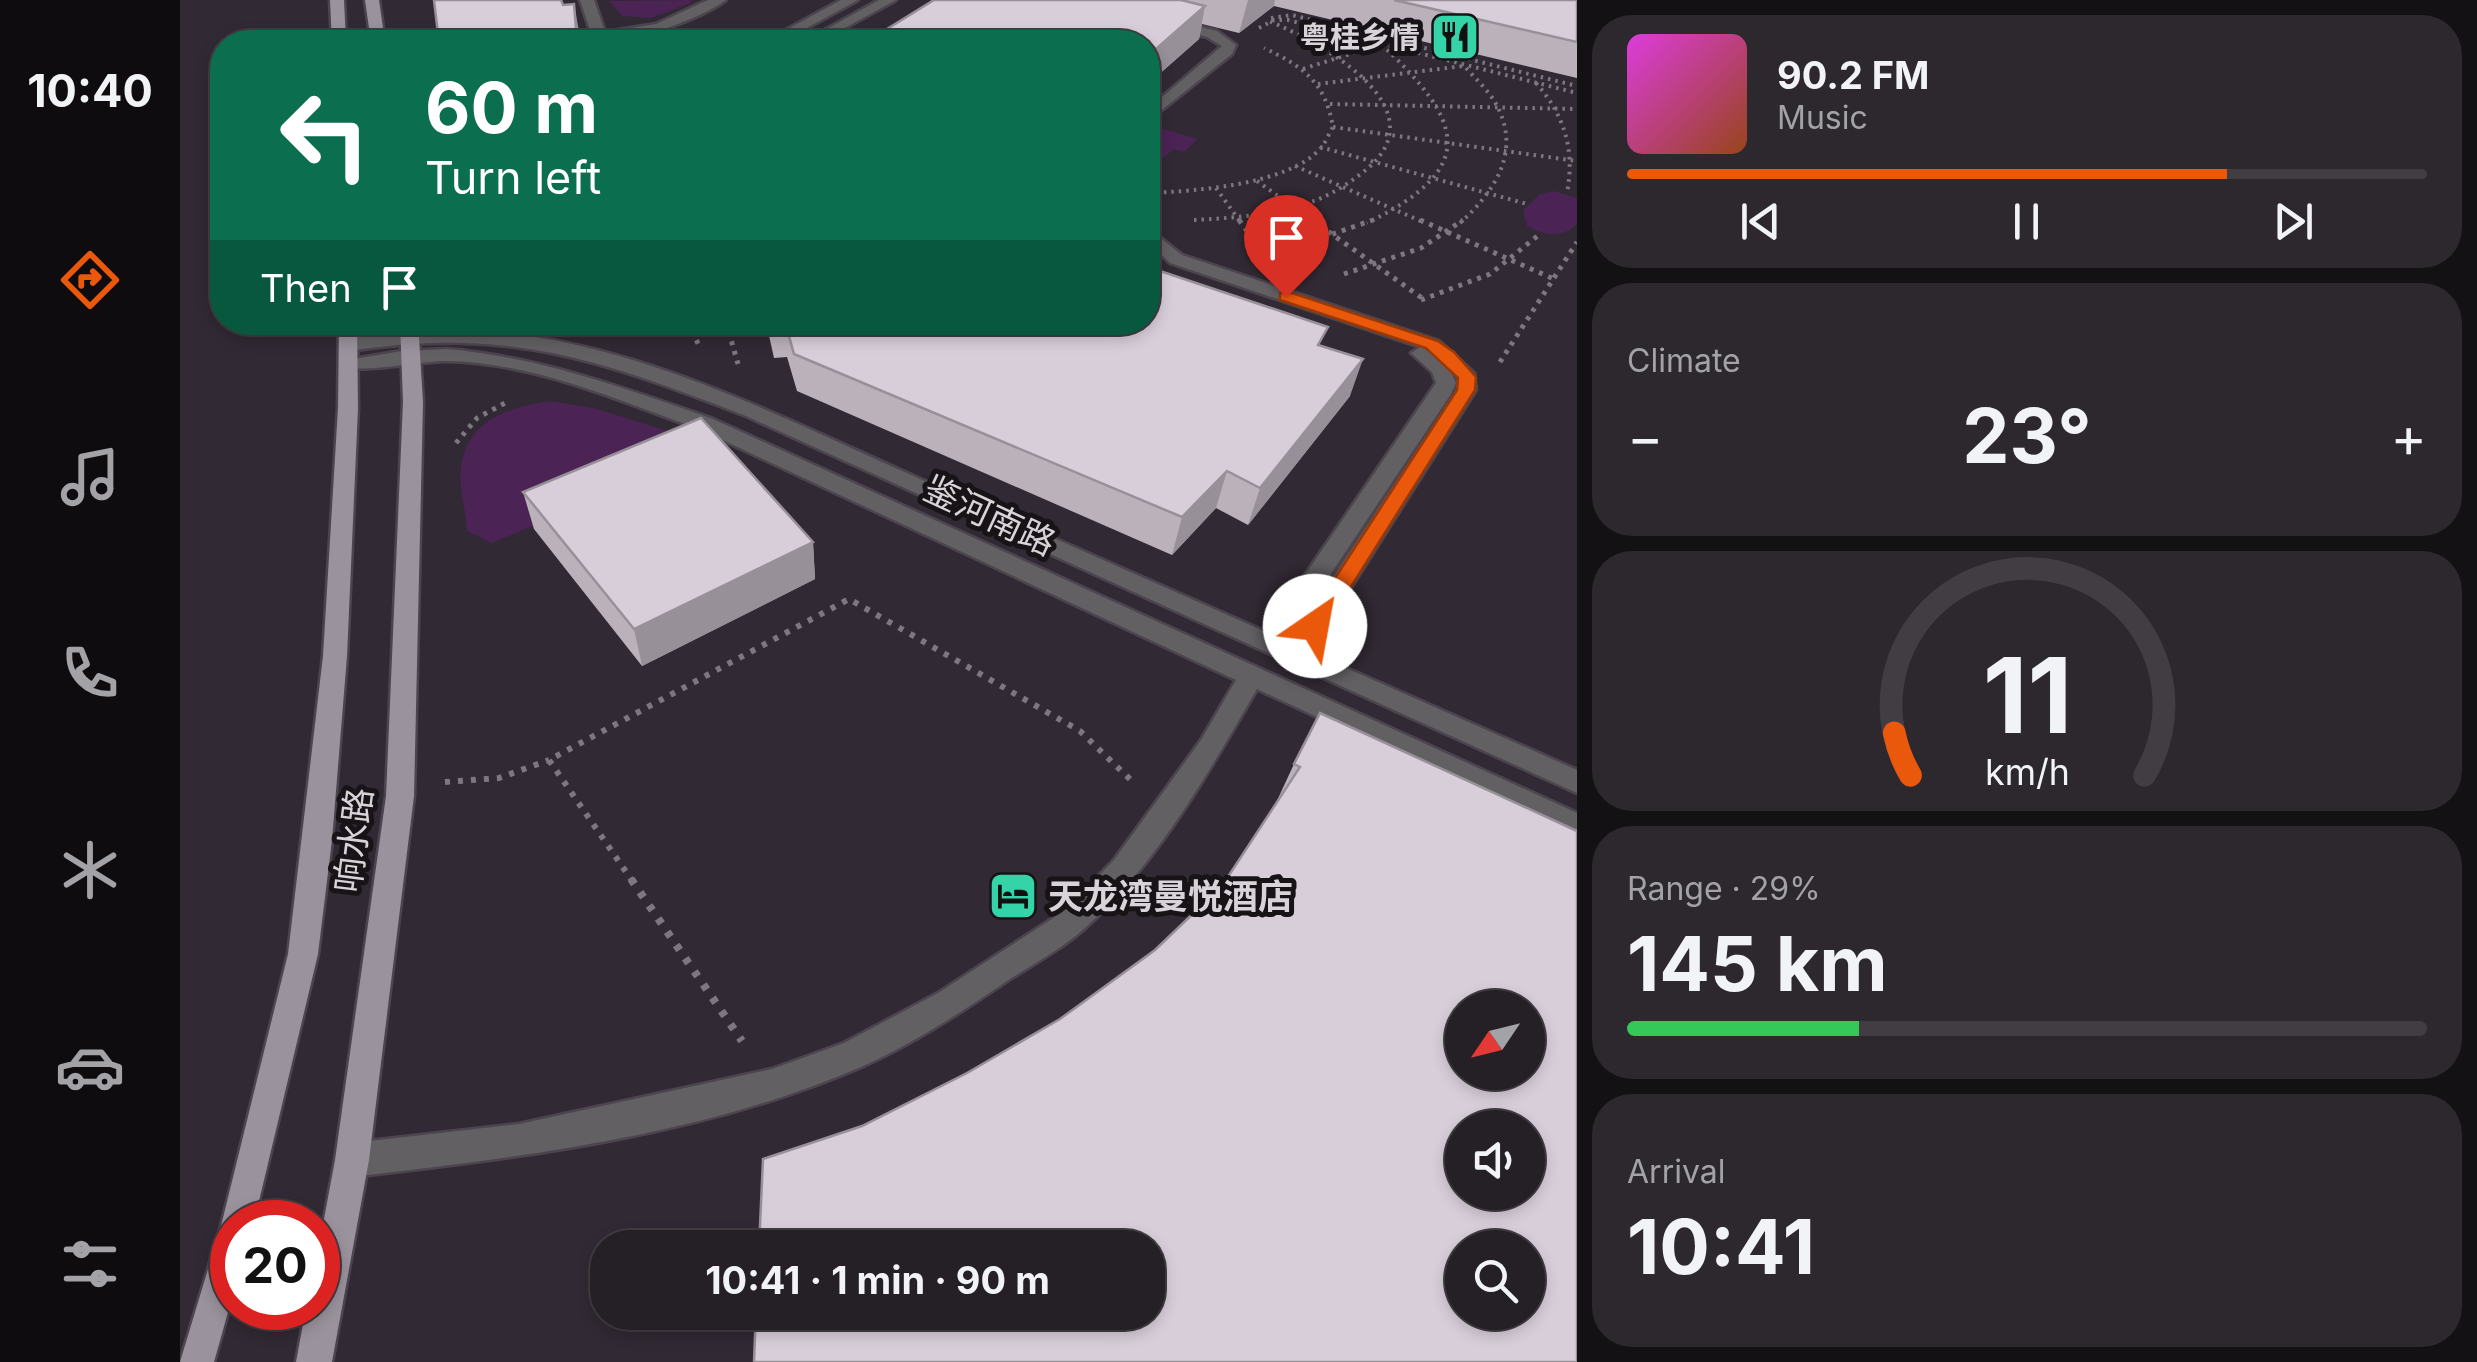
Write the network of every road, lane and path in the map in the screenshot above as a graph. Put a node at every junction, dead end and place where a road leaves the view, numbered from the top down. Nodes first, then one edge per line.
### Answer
1 (337, 0) edge
2 (372, 0) edge
3 (587, 0) edge
4 (719, 0) edge
5 (851, 0) edge
6 (888, 0) edge
7 (1146, 17) edge
8 (1267, 21) junction
9 (338, 30) edge
10 (376, 30) edge
11 (597, 30) edge
12 (645, 30) edge
13 (794, 30) edge
14 (832, 30) edge
15 (1160, 30) edge
16 (1256, 31) dead end
17 (1381, 44) junction
18 (1260, 46) dead end
19 (1518, 55) edge
20 (1340, 58) junction
21 (1465, 66) junction
22 (1507, 68) junction
23 (1302, 69) junction
24 (1417, 72) junction
25 (1368, 78) junction
26 (1536, 83) junction
27 (1318, 84) junction
28 (1577, 86) edge
29 (1577, 94) edge
30 (1160, 96) edge
31 (1330, 104) junction
32 (1386, 105) junction
33 (1160, 106) edge
34 (1443, 106) junction
35 (1498, 108) junction
36 (1556, 108) junction
37 (1577, 109) edge
38 (1333, 126) junction
39 (1387, 134) junction
40 (1449, 143) junction
41 (1320, 148) junction
42 (1510, 152) junction
43 (1576, 161) edge
44 (1373, 162) junction
45 (1294, 165) junction
46 (1434, 179) junction
47 (1256, 180) junction
48 (1344, 187) junction
49 (1160, 192) edge
50 (1566, 193) dead end
51 (1494, 195) junction
52 (1527, 204) dead end
53 (1292, 206) junction
54 (1396, 210) junction
55 (1182, 220) dead end
56 (1452, 234) junction
57 (1540, 234) dead end
58 (1335, 236) junction
59 (1577, 242) edge
60 (1160, 244) edge
61 (1245, 252) dead end
62 (1160, 255) edge
63 (1510, 260) junction
64 (1378, 266) junction
65 (1333, 275) dead end
66 (1554, 279) junction
67 (1424, 299) junction
68 (1406, 304) dead end
69 (1438, 308) dead end
70 (694, 335) edge
71 (729, 335) edge
72 (409, 338) edge
73 (348, 344) edge
74 (1492, 345) dead end
75 (702, 352) dead end
76 (1505, 354) junction
77 (1499, 364) dead end
78 (744, 370) dead end
79 (515, 399) dead end
80 (451, 453) dead end
81 (1272, 644) junction
82 (1296, 654) junction
83 (1252, 675) junction
84 (549, 760) junction
85 (444, 764) dead end
86 (444, 782) junction
87 (1577, 782) edge
88 (442, 797) dead end
89 (1164, 812) junction
90 (1577, 826) edge
91 (772, 1085) junction
92 (352, 1160) junction
93 (242, 1200) edge
94 (210, 1314) edge
95 (196, 1362) edge
96 (314, 1362) edge

1 - 9 main road
2 - 10 main road
3 - 11 street
4 - 12 street
5 - 13 street
6 - 14 street
7 - 33 street
8 - 16 path
8 - 17 path
8 - 20 path
8 - 22 path
15 - 30 street
17 - 20 path
17 - 21 path
17 - 24 path
18 - 23 path
19 - 22 path
20 - 23 path
20 - 25 path
21 - 24 path
21 - 26 path
21 - 35 path
22 - 28 path
23 - 27 path
24 - 25 path
24 - 34 path
25 - 27 path
25 - 32 path
26 - 29 path
26 - 36 path
27 - 31 path
31 - 32 path
31 - 38 path
32 - 34 path
32 - 39 path
34 - 35 path
34 - 40 path
35 - 36 path
35 - 42 path
36 - 37 path
36 - 43 path
38 - 39 path
38 - 41 path
39 - 40 path
39 - 44 path
40 - 42 path
40 - 46 path
41 - 44 path
41 - 45 path
42 - 43 path
42 - 51 path
43 - 50 path
44 - 46 path
44 - 48 path
45 - 47 path
45 - 48 path
46 - 51 path
46 - 54 path
47 - 49 path
47 - 53 path
48 - 53 path
48 - 54 path
51 - 52 path
51 - 56 path
53 - 55 path
53 - 58 path
54 - 56 path
54 - 58 path
56 - 63 path
56 - 64 path
57 - 63 path
58 - 61 path
58 - 64 path
59 - 66 path
60 - 82 street
62 - 81 street
63 - 66 path
63 - 67 path
64 - 65 path
64 - 67 path
66 - 76 path
67 - 68 path
67 - 69 path
70 - 75 path
71 - 78 path
72 - 73 street, 鉴河南路
72 - 81 street, 鉴河南路
72 - 83 street, 鉴河南路
72 - 92 main road, 响水路
73 - 93 main road, 响水路
74 - 76 path
76 - 77 path
79 - 80 path
81 - 82 street, 鉴河南路
82 - 87 street, 鉴河南路
83 - 89 street
83 - 90 street, 鉴河南路
84 - 86 path
84 - 89 path
84 - 91 path
85 - 86 path
86 - 88 path
89 - 91 street
91 - 92 street
92 - 96 main road, 响水路
94 - 95 main road

